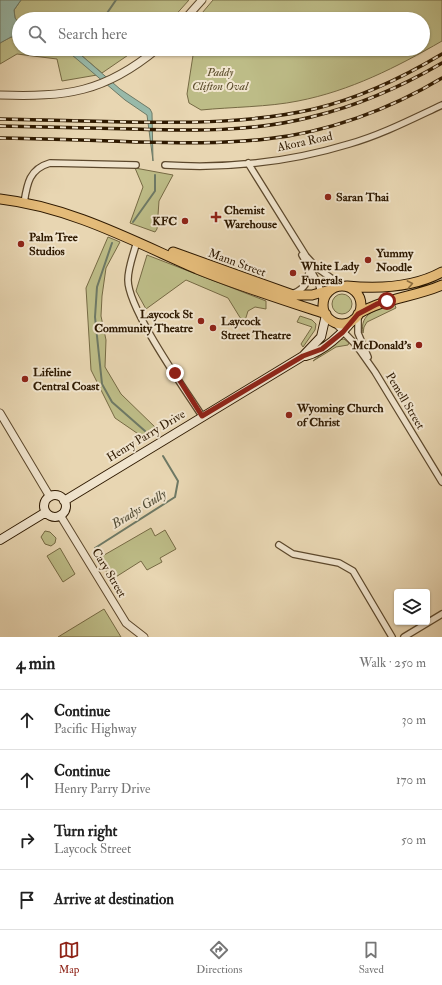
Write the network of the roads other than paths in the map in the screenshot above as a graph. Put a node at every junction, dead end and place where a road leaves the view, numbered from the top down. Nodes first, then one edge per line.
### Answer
1 (202, 0) edge
2 (191, 12) edge
3 (147, 56) edge
4 (0, 95) edge
5 (442, 105) edge
6 (248, 163) junction
7 (136, 165) dead end
8 (165, 165) dead end
9 (0, 199) edge
10 (24, 202) junction
11 (137, 241) junction
12 (297, 242) junction
13 (309, 268) junction
14 (442, 272) edge
15 (442, 285) edge
16 (343, 286) junction
17 (289, 294) junction
18 (325, 295) junction
19 (356, 316) junction
20 (328, 317) junction
21 (343, 332) junction
22 (303, 356) junction
23 (375, 372) junction
24 (0, 413) edge
25 (202, 416) junction
26 (442, 482) edge
27 (50, 497) junction
28 (64, 501) junction
29 (46, 512) junction
30 (60, 515) junction
31 (0, 540) edge
32 (279, 545) dead end
33 (442, 614) edge
34 (144, 637) edge
35 (392, 637) edge
36 (404, 637) edge

1 - 2 street
3 - 4 street
5 - 6 street, Akora Road
6 - 8 street, Akora Road
6 - 12 street
7 - 10 street
9 - 10 main road, Mann Street
10 - 11 main road, Mann Street
11 - 17 main road, Mann Street
11 - 20 main road, Mann Street
11 - 25 street
12 - 13 street
12 - 16 street
13 - 17 street
13 - 18 street
16 -> 14 main road
15 - 19 main road
16 - 18 main road
16 - 19 main road
17 - 18 main road, Mann Street
18 - 20 main road
19 - 20 main road
19 - 21 main road, Henry Parry Drive
19 - 23 street, Pemell Street
20 - 21 street, Pemell Street
20 - 22 main road, Henry Parry Drive
21 - 22 main road, Henry Parry Drive
21 - 23 street, Pemell Street
22 - 25 main road, Henry Parry Drive
23 - 26 street, Pemell Street
24 - 27 street
25 - 28 main road, Henry Parry Drive
27 - 28 main road
27 - 29 main road
28 - 30 main road
29 - 30 main road
29 - 31 main road
30 - 34 street, Cary Street
32 - 35 street
33 - 36 street

